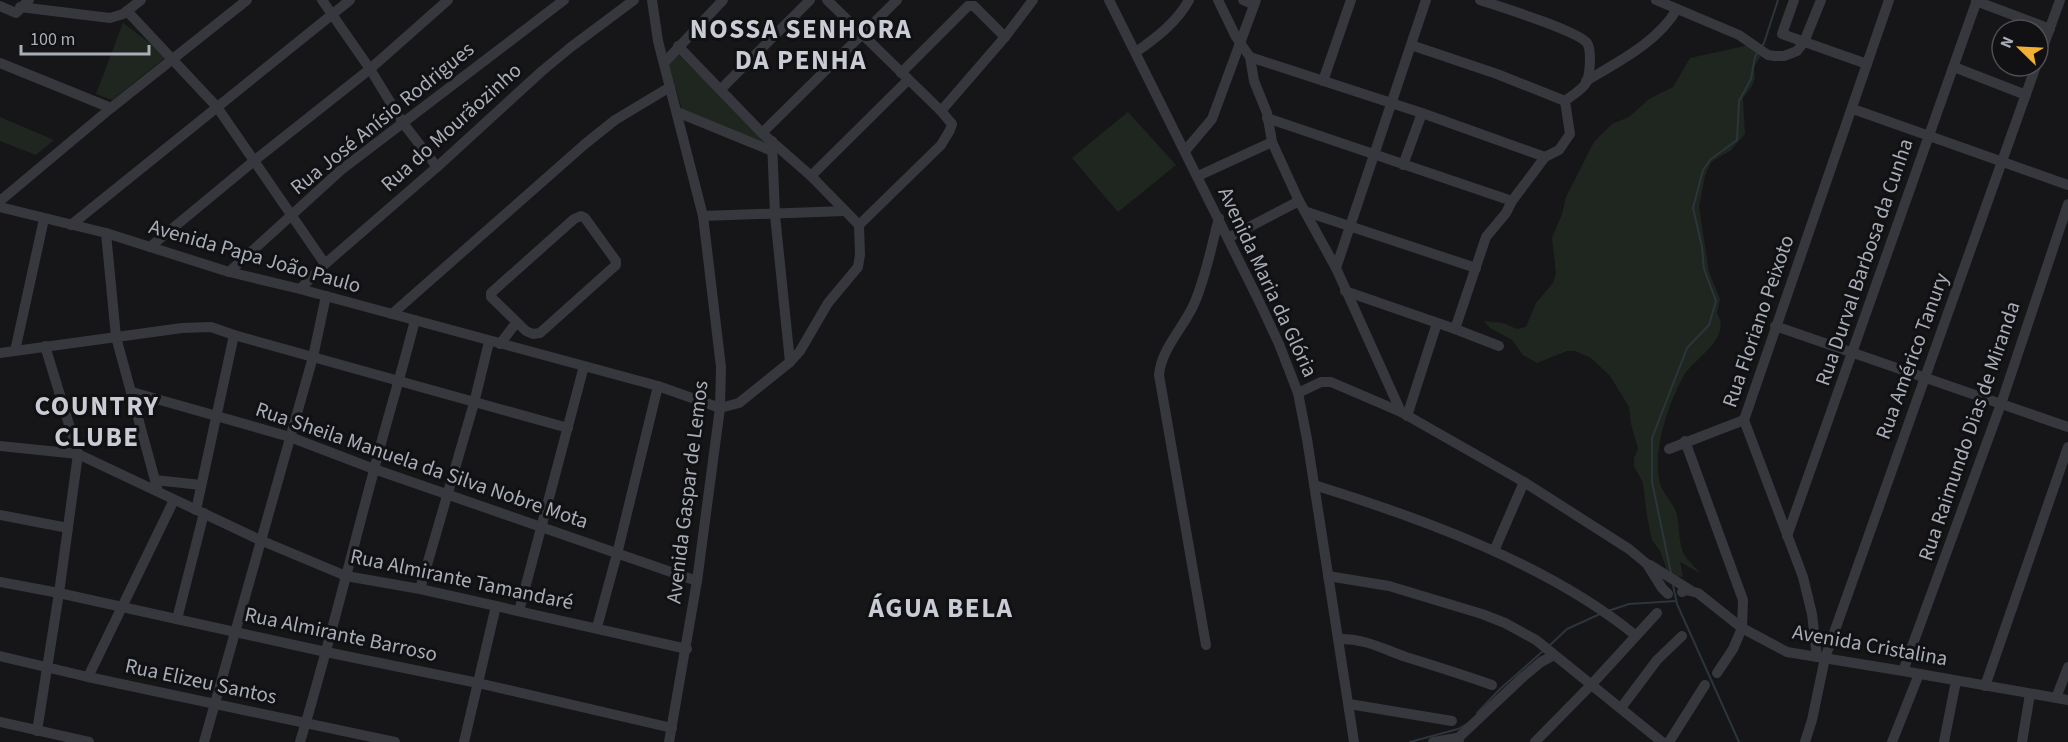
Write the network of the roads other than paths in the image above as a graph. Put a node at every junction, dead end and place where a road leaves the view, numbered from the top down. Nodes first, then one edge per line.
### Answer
1 (141, 0) edge
2 (247, 0) edge
3 (322, 0) edge
4 (350, 0) edge
5 (448, 0) edge
6 (564, 0) edge
7 (634, 0) edge
8 (652, 0) edge
9 (723, 0) edge
10 (810, 0) edge
11 (827, 0) edge
12 (897, 0) edge
13 (1033, 0) edge
14 (1189, 0) edge
15 (1218, 0) edge
16 (1243, 0) edge
17 (1351, 0) edge
18 (1426, 0) edge
19 (1480, 0) edge
20 (1656, 0) edge
21 (1794, 0) edge
22 (1821, 0) edge
23 (1889, 0) edge
24 (2060, 0) edge
25 (1976, 1) edge
26 (1255, 2) edge
27 (1114, 3) edge
28 (0, 6) edge
29 (22, 7) edge
30 (1677, 9) junction
31 (127, 11) junction
32 (332, 14) junction
33 (2021, 18) edge
34 (2050, 29) edge
35 (861, 35) junction
36 (1005, 37) junction
37 (1238, 40) junction
38 (1804, 42) junction
39 (1411, 45) junction
40 (678, 46) junction
41 (1136, 52) junction
42 (1250, 57) junction
43 (173, 59) junction
44 (0, 63) edge
45 (664, 63) junction
46 (1867, 63) junction
47 (1954, 67) junction
48 (370, 69) junction
49 (904, 77) junction
50 (2032, 78) edge
51 (1323, 81) junction
52 (1586, 81) junction
53 (670, 87) junction
54 (721, 90) junction
55 (2026, 95) junction
56 (1565, 101) junction
57 (1391, 102) junction
58 (218, 107) junction
59 (111, 108) junction
60 (1853, 109) junction
61 (941, 111) junction
62 (677, 112) junction
63 (1422, 113) junction
64 (1268, 118) junction
65 (403, 123) junction
66 (762, 132) junction
67 (1930, 134) junction
68 (1272, 142) junction
69 (772, 146) junction
70 (1185, 151) junction
71 (1373, 155) junction
72 (1545, 157) junction
73 (255, 160) junction
74 (2002, 160) junction
75 (1403, 165) junction
76 (437, 167) junction
77 (1198, 176) junction
78 (811, 177) junction
79 (2068, 185) edge
80 (0, 201) edge
81 (1299, 201) junction
82 (1512, 201) junction
83 (2068, 204) edge
84 (0, 207) edge
85 (845, 211) junction
86 (1307, 212) junction
87 (775, 215) junction
88 (292, 216) junction
89 (703, 216) junction
90 (1219, 218) junction
91 (44, 219) junction
92 (71, 225) junction
93 (860, 225) junction
94 (1350, 227) junction
95 (105, 233) junction
96 (1228, 238) junction
97 (150, 247) junction
98 (325, 264) junction
99 (1336, 268) junction
100 (1476, 268) junction
101 (229, 272) junction
102 (300, 289) junction
103 (1345, 291) junction
104 (326, 296) junction
105 (392, 314) junction
106 (415, 320) junction
107 (516, 323) junction
108 (1437, 323) junction
109 (1775, 326) junction
110 (1455, 329) junction
111 (234, 335) junction
112 (116, 337) junction
113 (489, 342) junction
114 (500, 344) junction
115 (45, 346) junction
116 (1499, 346) dead end
117 (15, 351) junction
118 (1852, 352) junction
119 (0, 353) edge
120 (313, 357) junction
121 (790, 362) junction
122 (584, 366) junction
123 (1925, 377) junction
124 (400, 381) junction
125 (658, 386) junction
126 (132, 392) junction
127 (1298, 393) junction
128 (474, 403) junction
129 (2001, 404) junction
130 (720, 408) junction
131 (1404, 414) junction
132 (215, 416) junction
133 (1744, 420) junction
134 (2068, 427) edge
135 (568, 428) junction
136 (290, 437) junction
137 (1685, 441) junction
138 (0, 446) edge
139 (2068, 447) edge
140 (1669, 449) dead end
141 (78, 454) junction
142 (374, 469) junction
143 (155, 480) junction
144 (1524, 482) junction
145 (201, 485) junction
146 (1314, 485) junction
147 (158, 491) junction
148 (448, 493) junction
149 (174, 500) junction
150 (200, 511) junction
151 (0, 515) edge
152 (543, 527) junction
153 (68, 528) junction
154 (1787, 536) junction
155 (260, 540) junction
156 (1494, 551) junction
157 (617, 554) junction
158 (1647, 564) junction
159 (346, 576) junction
160 (1328, 576) junction
161 (698, 580) junction
162 (0, 582) edge
163 (420, 589) junction
164 (59, 593) junction
165 (1668, 594) dead end
166 (496, 606) junction
167 (123, 607) junction
168 (519, 611) junction
169 (1657, 613) dead end
170 (177, 619) junction
171 (597, 627) junction
172 (1742, 628) junction
173 (234, 631) junction
174 (1635, 635) junction
175 (1682, 636) dead end
176 (1338, 639) junction
177 (1206, 645) dead end
178 (687, 649) junction
179 (326, 652) junction
180 (1551, 653) junction
181 (0, 656) edge
182 (1821, 658) junction
183 (46, 667) junction
184 (2068, 667) edge
185 (1904, 671) junction
186 (1717, 673) dead end
187 (1919, 674) junction
188 (88, 677) junction
189 (1956, 681) junction
190 (478, 683) junction
191 (1592, 684) junction
192 (1492, 685) dead end
193 (1705, 685) dead end
194 (1985, 686) junction
195 (2030, 694) junction
196 (2056, 698) junction
197 (2068, 700) edge
198 (216, 703) junction
199 (1349, 704) junction
200 (1622, 708) junction
201 (1452, 721) dead end
202 (0, 722) edge
203 (306, 723) junction
204 (672, 728) junction
205 (37, 731) junction
206 (1457, 741) edge
207 (1539, 741) edge
208 (89, 742) edge
209 (204, 742) edge
210 (300, 742) edge
211 (395, 742) edge
212 (464, 742) edge
213 (669, 742) edge
214 (1354, 742) edge
215 (1433, 742) edge
216 (1662, 742) edge
217 (1669, 742) edge
218 (1805, 742) edge
219 (1892, 742) edge
220 (1944, 742) edge
221 (2022, 742) edge

1 - 31 street
2 - 43 street
3 - 32 street
4 - 32 street
5 - 48 street
6 - 65 street, Rua José Anísio Rodrigues
7 - 76 street, Rua do Mourãozinho
8 - 45 street, Avenida Gaspar de Lemos
9 - 40 street
10 - 54 street
11 - 35 street
12 - 35 street
13 - 36 street
14 - 41 street
15 - 37 street
16 - 26 street
17 - 51 street
18 - 39 street
19 - 52 street
20 - 30 street
21 - 38 street
22 - 38 street
23 - 46 street, Rua Floriano Peixoto
24 - 34 street
25 - 33 street
25 - 47 street, Rua Durval Barbosa da Cunha
26 - 37 street
27 - 41 street, Avenida Maria da Glória
28 - 29 street
29 - 31 street
30 - 38 street
30 - 52 street
31 - 43 street
32 - 48 street
32 - 58 street
35 - 49 street
35 - 66 street
36 - 49 street
36 - 61 street
37 - 42 street
37 - 70 street
38 - 46 street
39 - 56 street
39 - 57 street
40 - 45 street
40 - 54 street
41 - 70 street, Avenida Maria da Glória
42 - 51 street
42 - 64 street
43 - 58 street
43 - 59 street
44 - 59 street
45 - 53 street, Avenida Gaspar de Lemos
46 - 60 street, Rua Floriano Peixoto
47 - 55 street
47 - 67 street, Rua Durval Barbosa da Cunha
48 - 65 street
48 - 73 street
49 - 61 street
49 - 78 street
50 - 55 street, Rua Américo Tanury
51 - 57 street
52 - 56 street
53 - 62 street, Avenida Gaspar de Lemos
53 - 105 street
54 - 66 street
55 - 74 street, Rua Américo Tanury
56 - 72 street
57 - 63 street
57 - 71 street
58 - 73 street
58 - 92 street
59 - 80 street
60 - 67 street
60 - 109 street, Rua Floriano Peixoto
61 - 93 street
62 - 69 street
62 - 89 street, Avenida Gaspar de Lemos
63 - 72 street
63 - 75 street
64 - 68 street
64 - 71 street
65 - 76 street
65 - 88 street, Rua José Anísio Rodrigues
66 - 69 street
67 - 74 street
67 - 118 street, Rua Durval Barbosa da Cunha
68 - 77 street
68 - 81 street
69 - 78 street
69 - 87 street
70 - 77 street, Avenida Maria da Glória
71 - 75 street
71 - 94 street
72 - 82 street
73 - 88 street
73 - 97 street
74 - 79 street
74 - 123 street, Rua Américo Tanury
75 - 82 street
76 - 98 street, Rua do Mourãozinho
77 - 90 street, Avenida Maria da Glória
78 - 85 street
81 - 86 street
81 - 96 street
82 - 100 street
83 - 129 street, Rua Raimundo Dias de Miranda
84 - 91 street, Avenida Papa João Paulo
85 - 87 street
85 - 93 street
86 - 94 street
86 - 99 street
87 - 89 street
87 - 121 street
88 - 98 street
88 - 101 street, Rua José Anísio Rodrigues
89 - 130 street, Avenida Gaspar de Lemos
90 - 96 street, Avenida Maria da Glória
90 - 177 street
91 - 92 street, Avenida Papa João Paulo
91 - 117 street
92 - 95 street, Avenida Papa João Paulo
93 - 121 street
94 - 99 street
94 - 100 street
95 - 97 street, Avenida Papa João Paulo
95 - 112 street
96 - 127 street, Avenida Maria da Glória
97 - 101 street, Avenida Papa João Paulo
98 - 102 street, Rua do Mourãozinho
99 - 103 street
100 - 110 street
101 - 102 street, Avenida Papa João Paulo
102 - 104 street, Avenida Papa João Paulo
103 - 108 street
103 - 131 street
104 - 105 street, Avenida Papa João Paulo
104 - 120 street
105 - 106 street, Avenida Papa João Paulo
106 - 113 street, Avenida Papa João Paulo
106 - 124 street
107 - 107 street
107 - 114 street
108 - 110 street
108 - 131 street
109 - 118 street
109 - 133 street, Rua Floriano Peixoto
110 - 116 street
111 - 112 street
111 - 120 street
111 - 132 street
112 - 115 street
112 - 126 street
113 - 114 street, Avenida Papa João Paulo
113 - 128 street
114 - 122 street, Avenida Papa João Paulo
115 - 117 street
115 - 141 street
117 - 119 street
118 - 123 street
118 - 154 street, Rua Durval Barbosa da Cunha
120 - 124 street
120 - 136 street
121 - 130 street
122 - 125 street, Avenida Papa João Paulo
122 - 135 street
123 - 129 street
123 - 182 street, Rua Américo Tanury
124 - 128 street
124 - 142 street
125 - 130 street, Avenida Papa João Paulo
125 - 157 street
126 - 132 street, Rua Sheila Manuela da Silva Nobre Mota
126 - 143 street
127 - 131 street
127 - 146 street, Avenida Maria da Glória
128 - 135 street
128 - 148 street
129 - 134 street
129 - 185 street, Rua Raimundo Dias de Miranda
130 - 161 street, Avenida Gaspar de Lemos
131 - 144 street
132 - 136 street, Rua Sheila Manuela da Silva Nobre Mota
132 - 145 street
133 - 137 street
133 - 154 street, Rua Floriano Peixoto
135 - 152 street
136 - 142 street, Rua Sheila Manuela da Silva Nobre Mota
136 - 155 street
137 - 140 street
137 - 172 street
138 - 141 street, Rua Almirante Tamandaré
139 - 194 street
141 - 147 street, Rua Almirante Tamandaré
141 - 153 street
142 - 148 street, Rua Sheila Manuela da Silva Nobre Mota
142 - 159 street
143 - 145 street
143 - 147 street
144 - 156 street
144 - 158 street
145 - 150 street
146 - 156 street
146 - 160 street, Avenida Maria da Glória
147 - 149 street, Rua Almirante Tamandaré
148 - 152 street, Rua Sheila Manuela da Silva Nobre Mota
148 - 163 street
149 - 150 street, Rua Almirante Tamandaré
149 - 167 street
150 - 155 street, Rua Almirante Tamandaré
150 - 170 street
151 - 153 street
152 - 157 street, Rua Sheila Manuela da Silva Nobre Mota
152 - 168 street
153 - 164 street
154 - 182 street, Rua Floriano Peixoto
155 - 159 street, Rua Almirante Tamandaré
155 - 173 street
156 - 174 street
157 - 161 street, Rua Sheila Manuela da Silva Nobre Mota
157 - 171 street
158 - 165 street
158 - 172 street, Avenida Cristalina
159 - 163 street, Rua Almirante Tamandaré
159 - 179 street
160 - 176 street, Avenida Maria da Glória
160 - 180 street
161 - 178 street, Avenida Gaspar de Lemos
162 - 164 street, Rua Almirante Barroso
163 - 166 street, Rua Almirante Tamandaré
164 - 167 street, Rua Almirante Barroso
164 - 183 street
166 - 168 street, Rua Almirante Tamandaré
166 - 190 street
167 - 170 street, Rua Almirante Barroso
167 - 188 street
168 - 171 street, Rua Almirante Tamandaré
169 - 174 street
170 - 173 street, Rua Almirante Barroso
171 - 178 street, Rua Almirante Tamandaré
172 - 182 street, Avenida Cristalina
172 - 186 street
173 - 179 street, Rua Almirante Barroso
173 - 198 street
174 - 191 street
175 - 200 street
176 - 192 street
176 - 199 street, Avenida Maria da Glória
178 - 204 street, Avenida Gaspar de Lemos
179 - 190 street, Rua Almirante Barroso
179 - 203 street
180 - 191 street
180 - 206 street
181 - 183 street, Rua Elizeu Santos
182 - 185 street, Avenida Cristalina
182 - 218 street
183 - 188 street, Rua Elizeu Santos
183 - 205 street
184 - 196 street
185 - 187 street, Avenida Cristalina
187 - 189 street, Avenida Cristalina
187 - 219 street
188 - 198 street, Rua Elizeu Santos
189 - 194 street, Avenida Cristalina
189 - 220 street
190 - 204 street, Rua Almirante Barroso
190 - 212 street
191 - 200 street
191 - 207 street
193 - 217 street
194 - 195 street, Avenida Cristalina
195 - 196 street, Avenida Cristalina
195 - 221 street
196 - 197 street, Avenida Cristalina
198 - 203 street, Rua Elizeu Santos
198 - 209 street
199 - 201 street
199 - 214 street, Avenida Maria da Glória
200 - 216 street
202 - 205 street
203 - 210 street
203 - 211 street, Rua Elizeu Santos
204 - 213 street, Avenida Gaspar de Lemos
205 - 208 street
206 - 215 street

